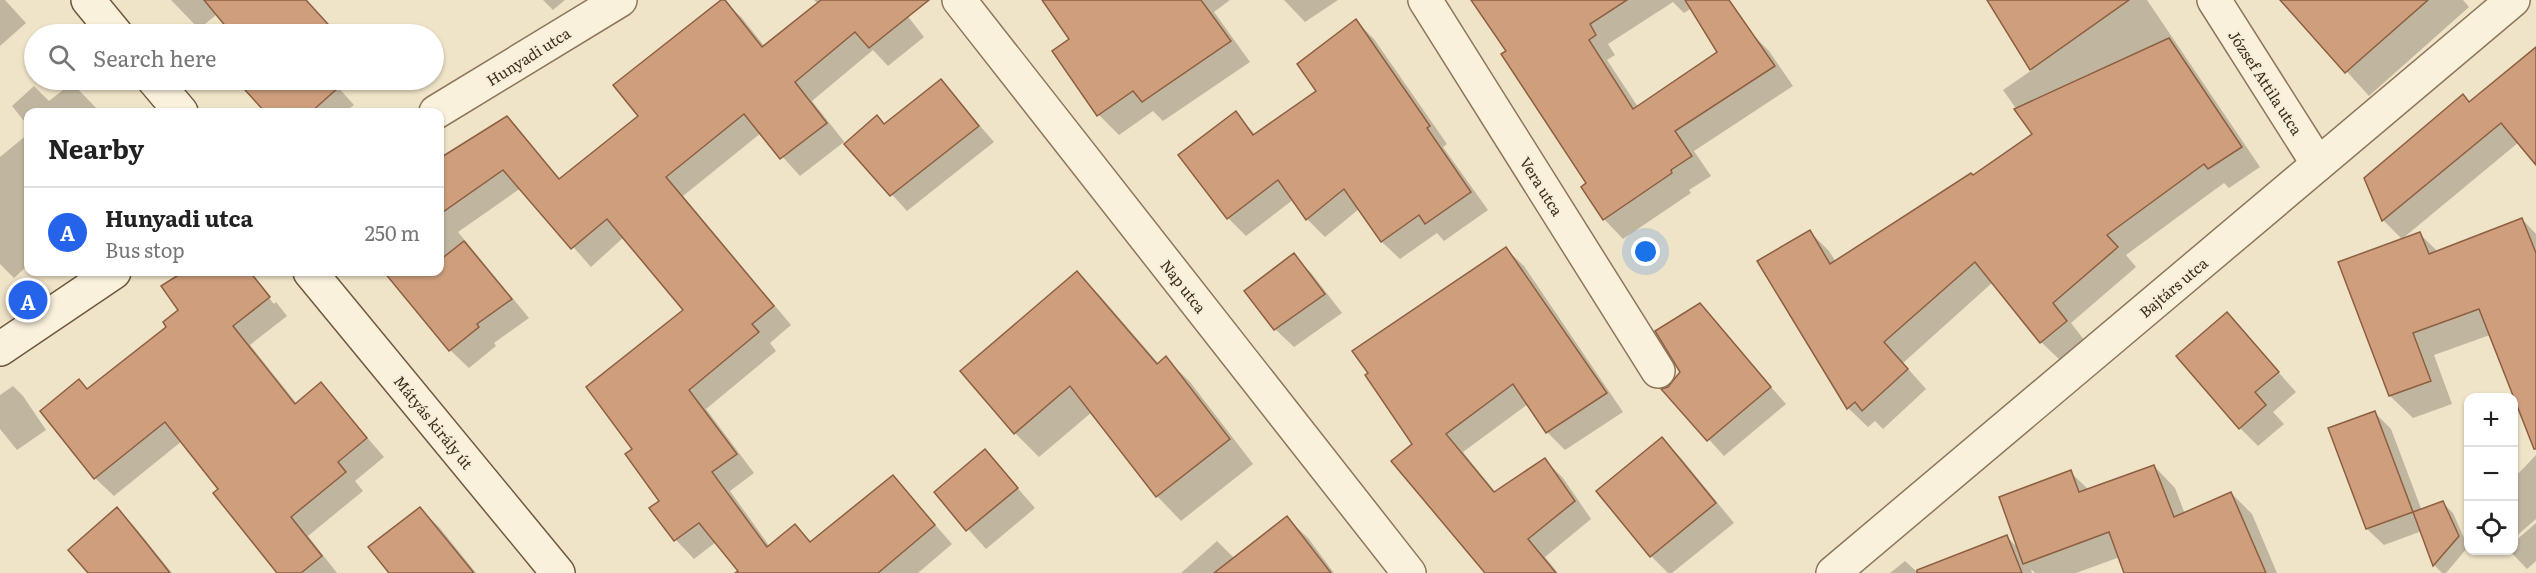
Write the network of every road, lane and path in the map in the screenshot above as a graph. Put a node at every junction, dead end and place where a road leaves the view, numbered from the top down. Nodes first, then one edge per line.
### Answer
1 (88, 0) edge
2 (620, 0) edge
3 (959, 0) edge
4 (1425, 0) edge
5 (2214, 0) edge
6 (2513, 0) edge
7 (108, 24) edge
8 (162, 90) edge
9 (178, 108) edge
10 (443, 108) edge
11 (2318, 164) junction
12 (108, 276) edge
13 (313, 276) edge
14 (0, 349) edge
15 (1658, 371) dead end
16 (558, 573) edge
17 (1409, 573) edge
18 (1833, 573) edge

1 - 7 street
2 - 10 street, Hunyadi utca
3 - 17 street, Nap utca
4 - 15 street, Vera utca
5 - 11 street, József Attila utca
6 - 11 street, Bajtárs utca
8 - 9 street
11 - 18 street, Bajtárs utca
12 - 14 street
13 - 16 street, Mátyás király út

